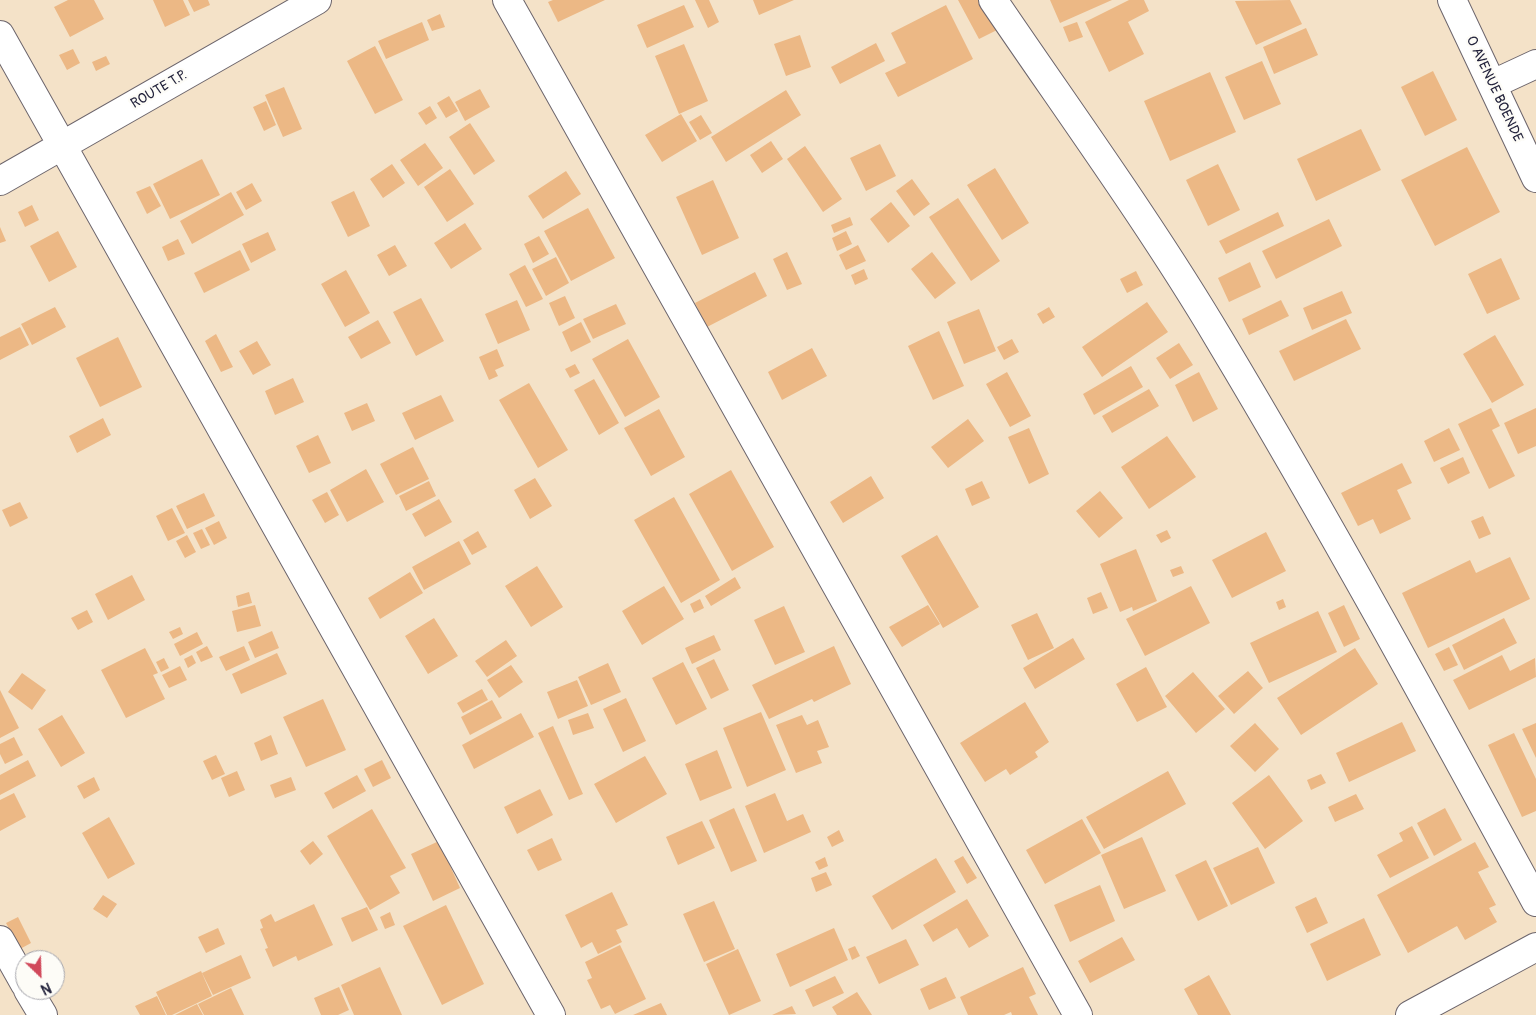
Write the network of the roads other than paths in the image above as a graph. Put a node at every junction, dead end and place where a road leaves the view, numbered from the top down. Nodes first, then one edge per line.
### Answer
1 (317, 0) edge
2 (507, 0) edge
3 (993, 0) edge
4 (1452, 0) edge
5 (0, 35) edge
6 (1536, 64) edge
7 (1493, 84) junction
8 (62, 146) junction
9 (1536, 178) edge
10 (0, 181) edge
11 (1536, 902) edge
12 (0, 940) edge
13 (1536, 947) edge
14 (15, 966) edge
15 (34, 1000) edge
16 (43, 1015) edge
17 (552, 1015) edge
18 (1078, 1015) edge
19 (1410, 1015) edge

1 - 8 street, ROUTE T.P.
2 - 18 street
3 - 11 street
4 - 7 street, 0 AVENUE BOENDE
5 - 8 street
6 - 7 street
7 - 9 street, 0 AVENUE BOENDE
8 - 10 street, ROUTE T.P.
8 - 17 street
12 - 14 street
13 - 19 street
15 - 16 street

